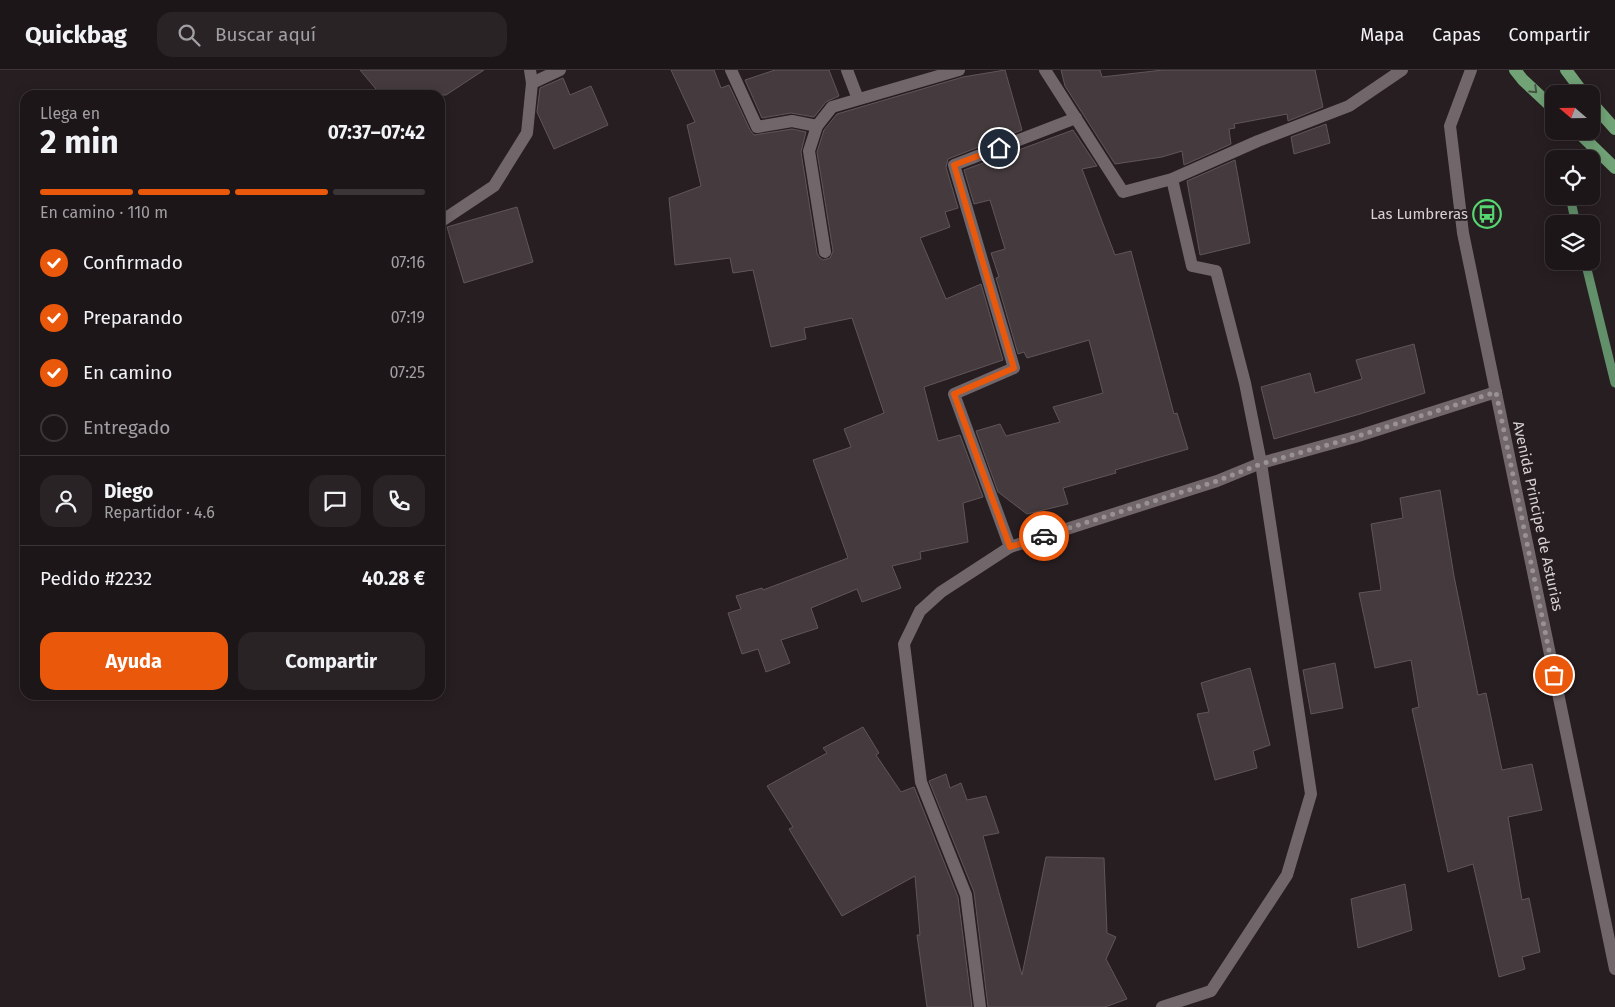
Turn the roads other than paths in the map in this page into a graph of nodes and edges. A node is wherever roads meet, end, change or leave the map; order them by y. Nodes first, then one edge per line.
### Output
1 (560, 70) edge
2 (731, 70) edge
3 (847, 70) edge
4 (960, 70) edge
5 (1045, 70) edge
6 (1402, 70) edge
7 (1471, 70) edge
8 (1515, 70) edge
9 (1566, 70) edge
10 (531, 76) edge
11 (1577, 85) edge
12 (858, 99) junction
13 (1545, 101) edge
14 (1600, 112) edge
15 (1076, 118) junction
16 (817, 126) junction
17 (1615, 129) edge
18 (1586, 140) edge
19 (1615, 168) edge
20 (1172, 178) junction
21 (445, 219) edge
22 (825, 252) dead end
23 (1496, 392) junction
24 (1261, 464) junction
25 (1010, 547) junction
26 (1615, 969) edge
27 (980, 1007) edge
28 (1162, 1007) edge

1 - 10 street
2 - 16 street
3 - 12 street
4 - 12 street
5 - 15 street
6 - 20 street
7 - 23 street, Avenida Principe de Asturias
8 -> 13 main road
9 - 11 main road
10 - 21 street
12 - 16 street
14 - 17 main road
15 - 20 street
15 - 25 street
16 - 22 street
18 - 19 main road
20 - 24 street
23 - 24 street
23 - 26 street, Avenida Principe de Asturias
24 - 25 street
24 - 28 street
25 - 27 street

